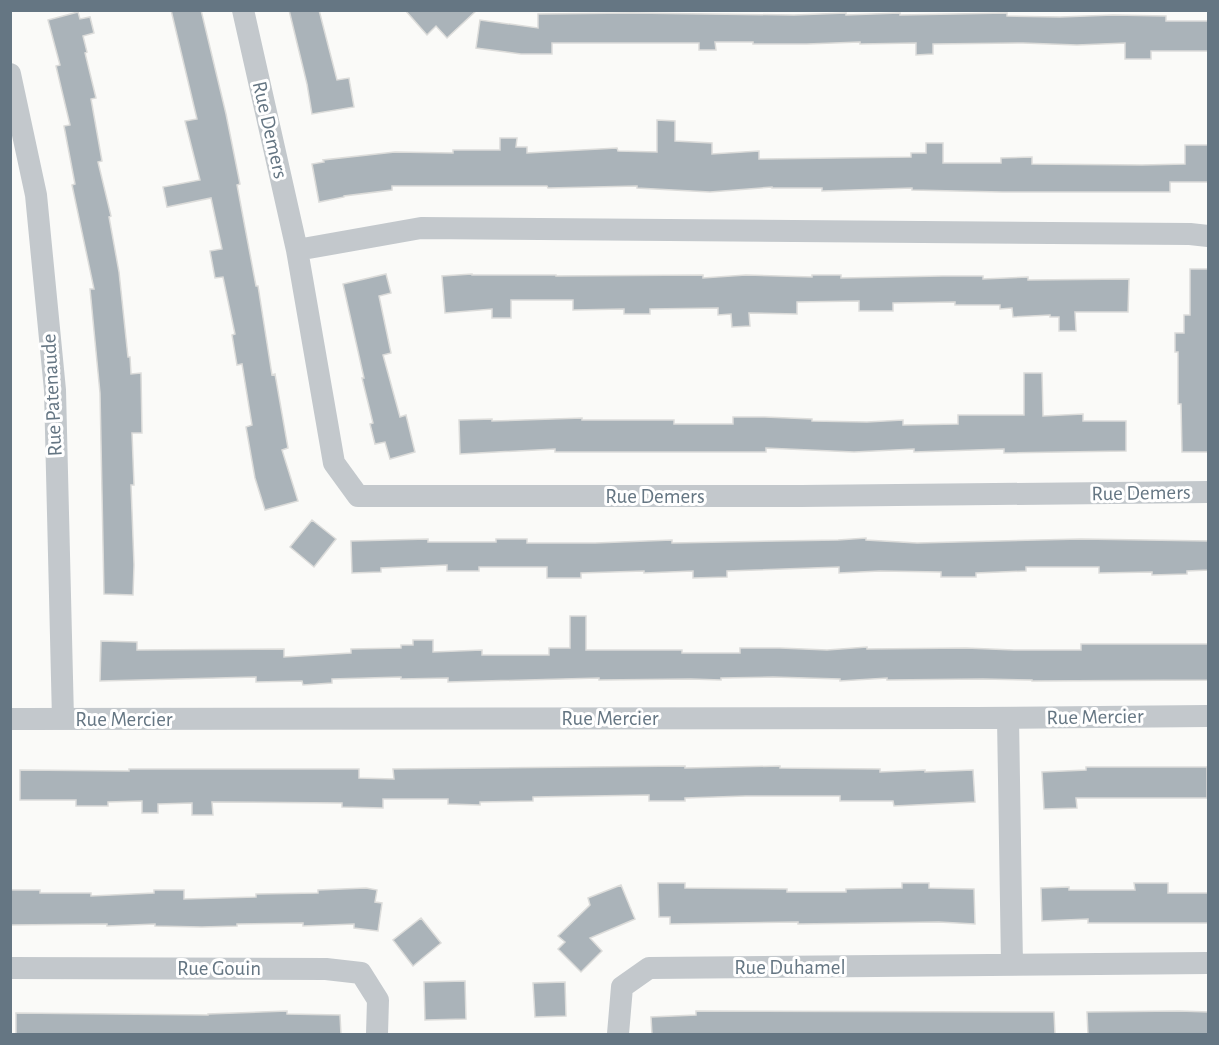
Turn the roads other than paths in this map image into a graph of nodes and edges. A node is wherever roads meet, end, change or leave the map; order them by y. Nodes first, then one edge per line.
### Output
1 (243, 10) edge
2 (10, 74) edge
3 (1209, 236) edge
4 (297, 250) junction
5 (1209, 492) edge
6 (1209, 716) edge
7 (1008, 718) junction
8 (10, 719) edge
9 (63, 719) junction
10 (1209, 963) edge
11 (1012, 965) junction
12 (10, 968) edge
13 (377, 1035) edge
14 (618, 1035) edge

1 - 4 street, Rue Demers
2 - 9 street, Rue Patenaude
3 - 4 street
4 - 5 street, Rue Demers
6 - 7 street, Rue Mercier
7 - 9 street, Rue Mercier
7 - 11 street
8 - 9 street, Rue Mercier
10 - 11 street, Rue Duhamel
11 - 14 street, Rue Duhamel
12 - 13 street, Rue Gouin

